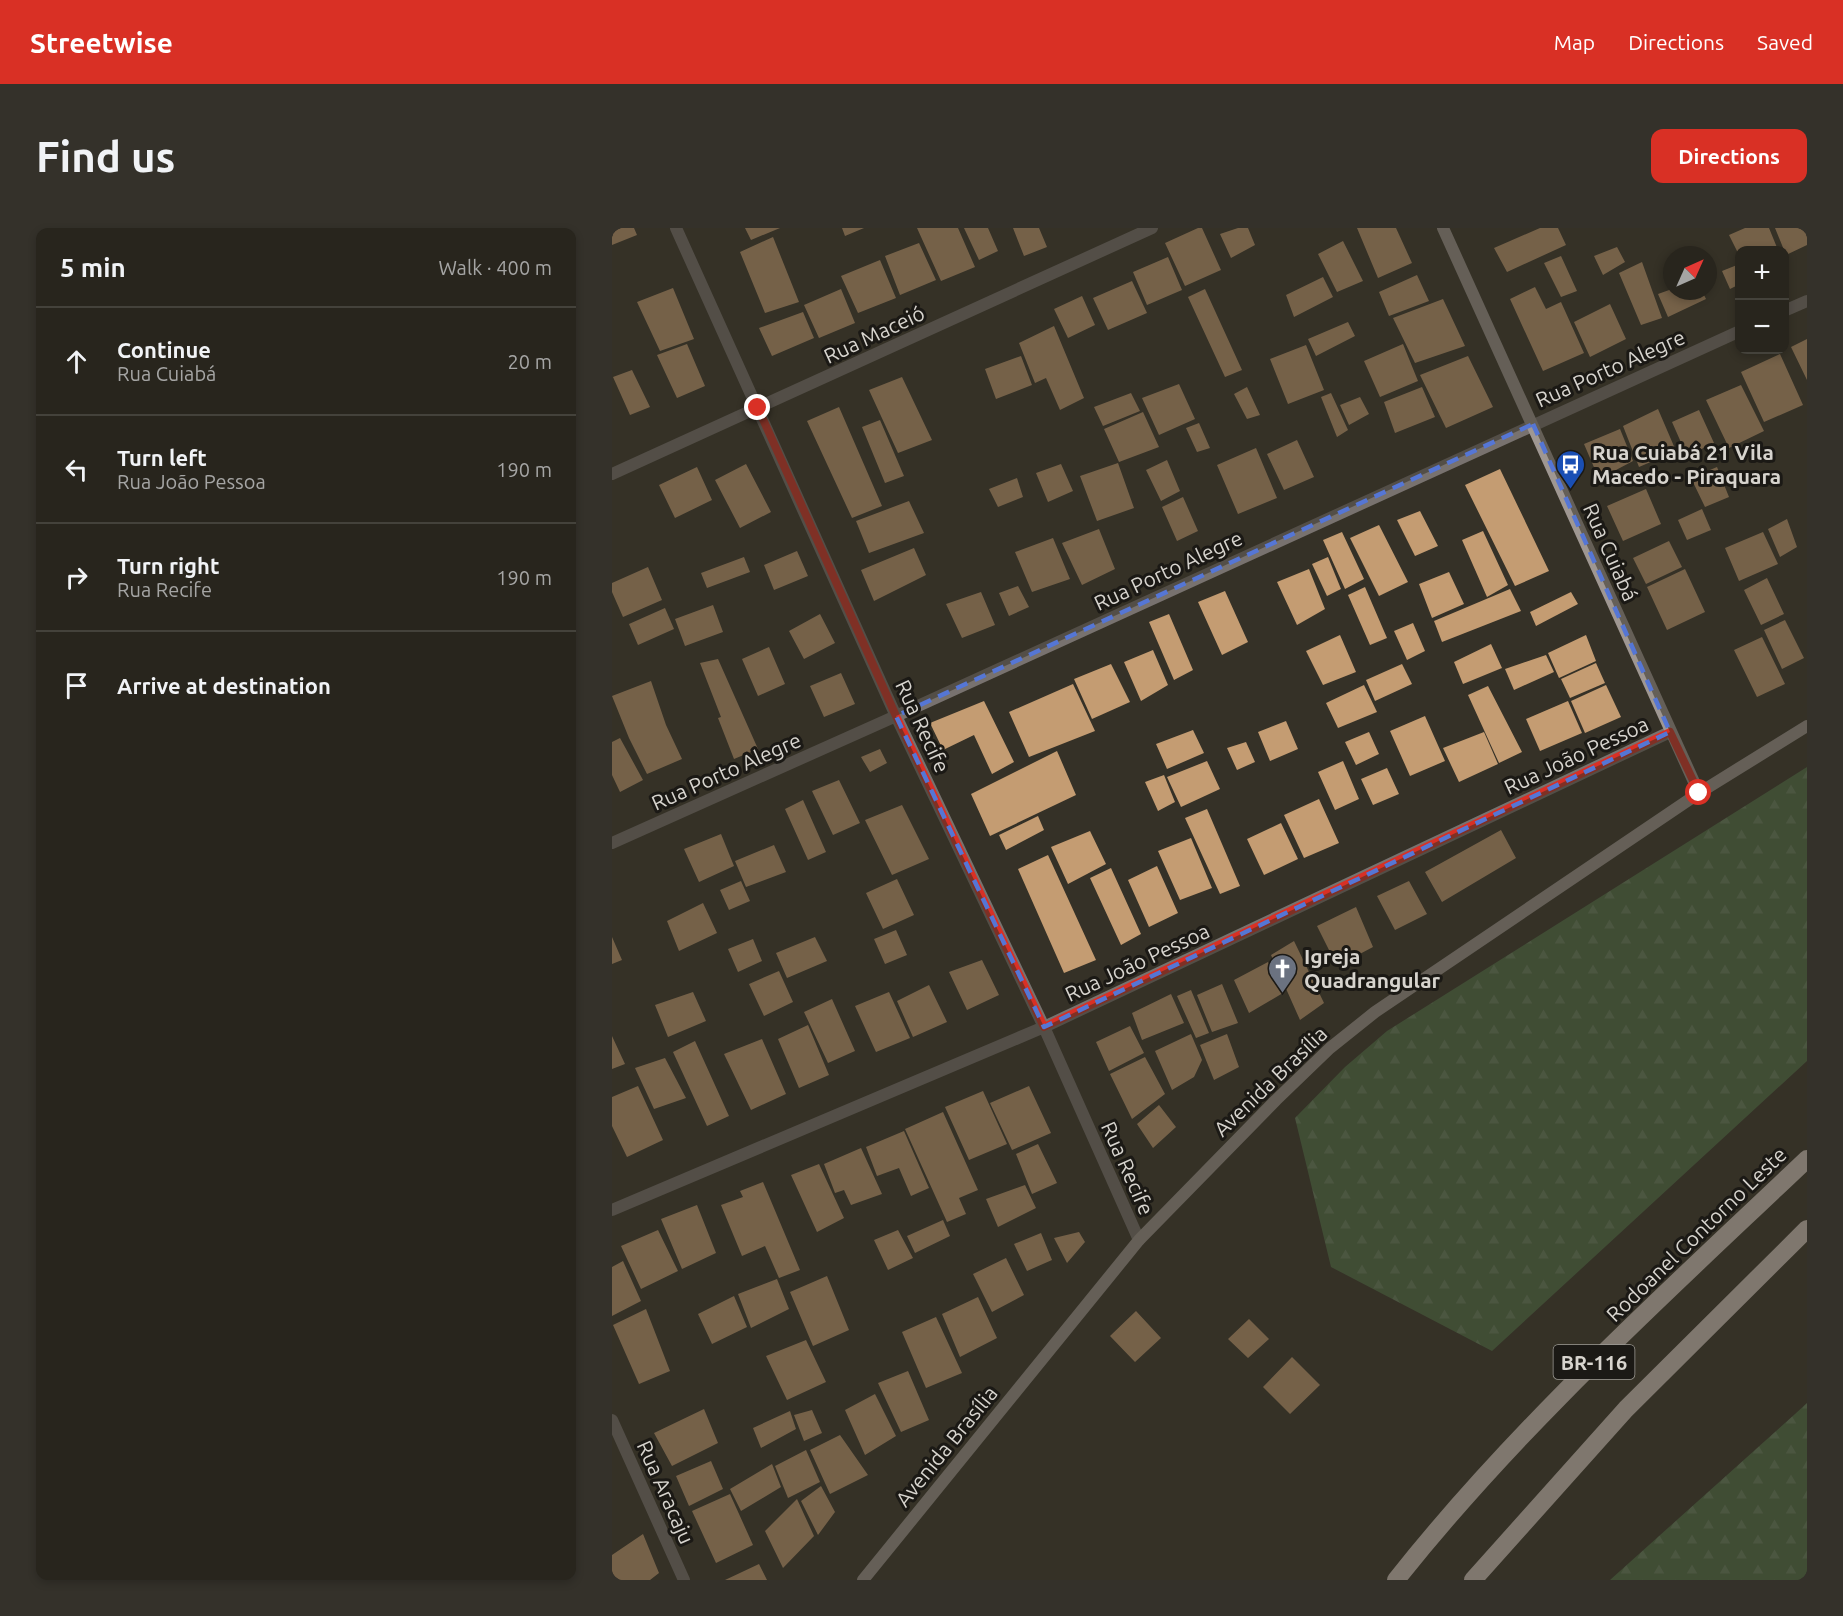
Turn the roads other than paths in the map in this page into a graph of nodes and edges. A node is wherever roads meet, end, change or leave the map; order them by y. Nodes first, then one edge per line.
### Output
1 (676, 228) edge
2 (1152, 228) edge
3 (1443, 228) edge
4 (1807, 301) edge
5 (1789, 309) edge
6 (1735, 333) edge
7 (758, 408) junction
8 (1533, 424) junction
9 (612, 474) edge
10 (896, 716) junction
11 (1807, 726) edge
12 (1670, 732) junction
13 (1699, 793) junction
14 (612, 843) edge
15 (1044, 1027) junction
16 (1807, 1159) edge
17 (612, 1210) edge
18 (1807, 1229) edge
19 (1138, 1240) junction
20 (612, 1420) edge
21 (684, 1580) edge
22 (863, 1580) edge
23 (1396, 1580) edge
24 (1473, 1580) edge

1 - 7 street, Rua Recife
2 - 7 street, Rua Maceió
3 - 8 street, Rua Cuiabá
4 - 5 street
6 - 8 street, Rua Porto Alegre
7 - 9 street, Rua Maceió
7 - 10 street, Rua Recife
8 - 10 street, Rua Porto Alegre
8 - 12 street, Rua Cuiabá
10 - 14 street, Rua Porto Alegre
10 - 15 street, Rua Recife
11 - 13 street, Avenida Brasília
12 - 13 street, Rua Cuiabá
12 - 15 street, Rua João Pessoa
13 - 19 street, Avenida Brasília
15 - 17 street, Rua João Pessoa
15 - 19 street, Rua Recife
16 - 23 highway, Rodoanel Contorno Leste / BR-116
18 - 24 highway, BR-116
19 - 22 street, Avenida Brasília
20 - 21 street, Rua Aracaju

